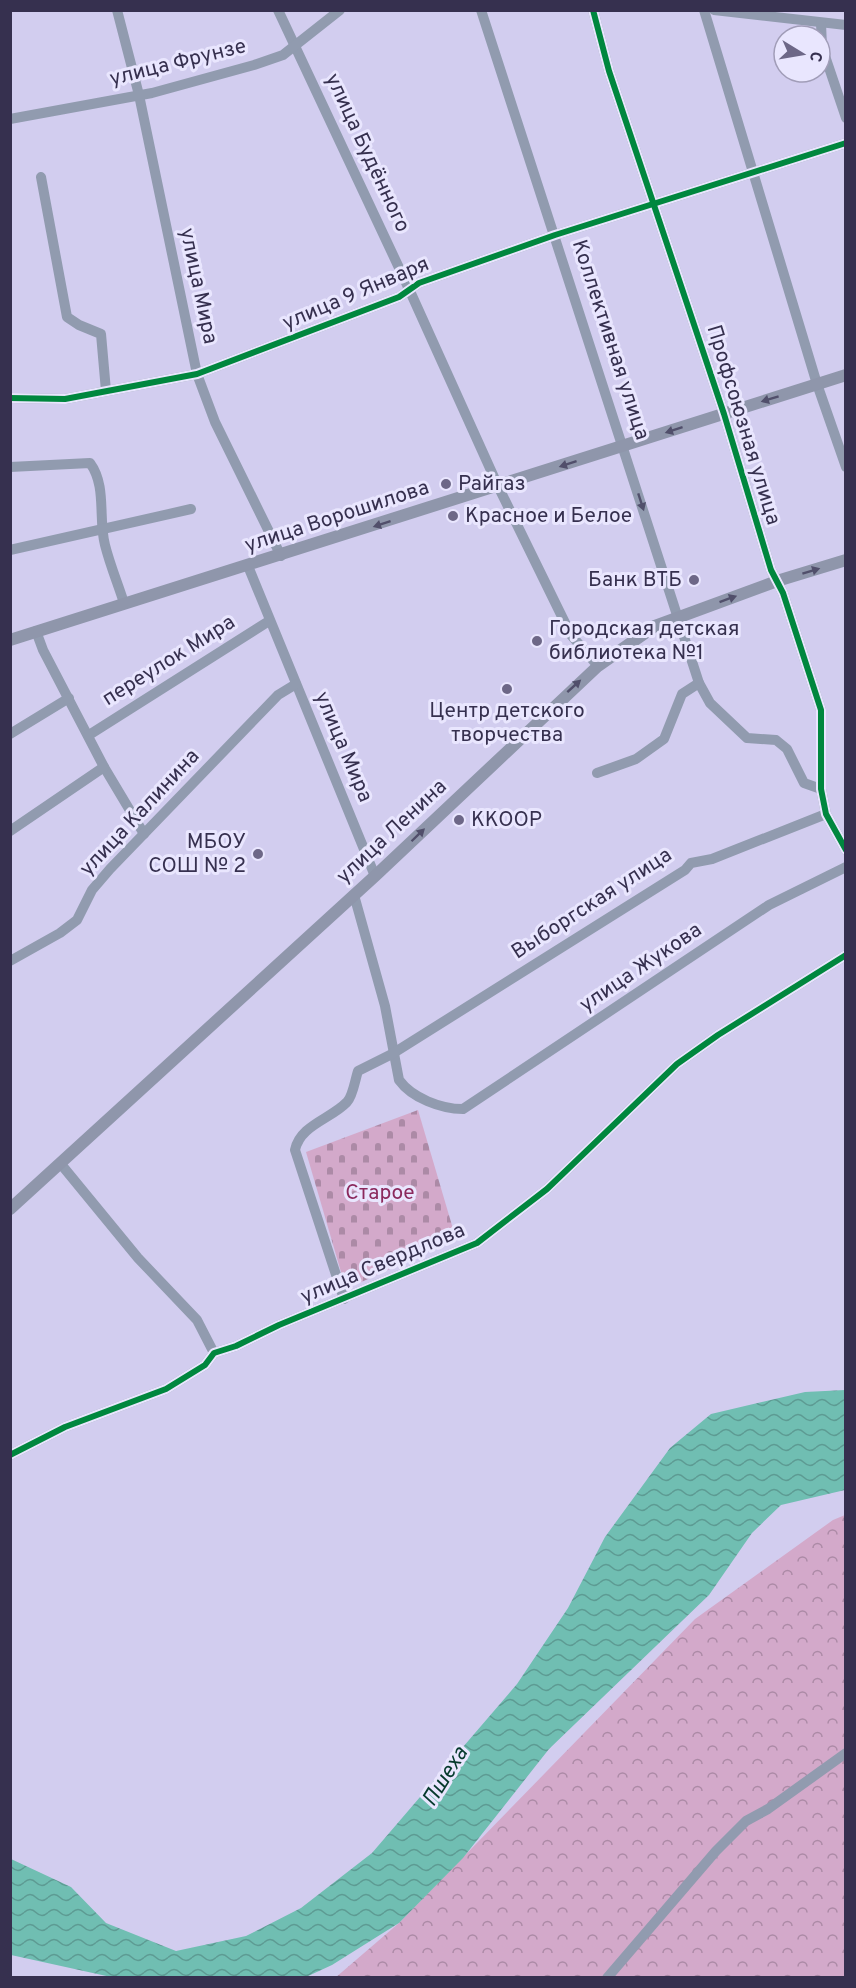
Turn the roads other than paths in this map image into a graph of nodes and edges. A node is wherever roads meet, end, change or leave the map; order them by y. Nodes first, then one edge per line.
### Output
1 (117, 10) edge
2 (278, 10) edge
3 (340, 10) edge
4 (481, 10) edge
5 (593, 10) edge
6 (704, 10) edge
7 (714, 10) edge
8 (799, 15) edge
9 (821, 22) junction
10 (846, 25) edge
11 (294, 44) junction
12 (139, 95) junction
13 (846, 118) edge
14 (10, 119) edge
15 (846, 143) edge
16 (754, 171) junction
17 (41, 177) dead end
18 (655, 201) junction
19 (555, 235) junction
20 (409, 289) junction
21 (197, 374) junction
22 (846, 375) edge
23 (817, 384) junction
24 (106, 391) junction
25 (10, 398) edge
26 (724, 414) junction
27 (624, 446) junction
28 (10, 467) edge
29 (846, 467) edge
30 (498, 486) junction
31 (191, 509) dead end
32 (102, 529) junction
33 (10, 550) edge
34 (281, 556) junction
35 (846, 560) edge
36 (248, 566) junction
37 (777, 581) junction
38 (124, 603) junction
39 (678, 616) junction
40 (269, 621) junction
41 (36, 631) junction
42 (10, 640) edge
43 (597, 666) junction
44 (699, 683) junction
45 (296, 684) junction
46 (69, 698) junction
47 (10, 734) edge
48 (88, 735) junction
49 (104, 767) junction
50 (597, 773) dead end
51 (821, 789) junction
52 (826, 814) junction
53 (10, 831) edge
54 (144, 834) junction
55 (846, 850) edge
56 (846, 867) edge
57 (375, 876) junction
58 (354, 895) junction
59 (846, 955) edge
60 (10, 961) edge
61 (392, 1054) junction
62 (60, 1163) junction
63 (10, 1209) edge
64 (344, 1299) junction
65 (214, 1353) junction
66 (10, 1455) edge
67 (846, 1753) edge
68 (607, 1977) edge

1 - 12 street, улица Мира
2 - 11 street, улица Будённого
3 - 11 street, улица Фрунзе
4 - 19 street, Коллективная улица
5 - 18 street, Профсоюзная улица
6 - 16 street
7 - 8 street
8 - 9 street
9 - 10 street
9 - 13 street
11 - 12 street, улица Фрунзе
11 - 20 street, улица Будённого
12 - 14 street, улица Фрунзе
12 - 21 street, улица Мира
15 - 16 street, улица 9 Января
16 - 18 street, улица 9 Января
16 - 23 street
17 - 24 street
18 - 19 street, улица 9 Января
18 - 26 street, Профсоюзная улица
19 - 20 street, улица 9 Января
19 - 27 street, Коллективная улица
20 - 21 street, улица 9 Января
20 - 30 street, улица Будённого
21 - 24 street, улица 9 Января
21 - 34 street, улица Мира
22 - 23 main road, улица Ворошилова
23 -> 26 main road, улица Ворошилова
23 - 29 street
24 - 25 street, улица 9 Января
26 -> 27 main road, улица Ворошилова
26 - 37 street, Профсоюзная улица
27 -> 30 main road, улица Ворошилова
27 -> 39 street, Коллективная улица
28 - 32 street
30 -> 34 main road, улица Ворошилова
30 - 43 street, улица Будённого
31 - 32 street
32 - 33 street
32 - 38 street
34 - 36 main road, улица Ворошилова
37 -> 35 main road, улица Ленина
36 - 38 main road, улица Ворошилова
36 - 40 street, улица Мира
39 -> 37 main road, улица Ленина
37 - 51 street, Профсоюзная улица
38 - 41 main road, улица Ворошилова
39 - 43 main road, улица Ленина
39 - 44 street, Коллективная улица
40 - 45 street, улица Мира
40 - 48 street, переулок Мира
41 - 42 main road, улица Ворошилова
41 - 46 street
57 -> 43 main road, улица Ленина
44 - 50 street
44 - 51 street, Коллективная улица
45 - 54 street, улица Калинина
45 - 57 street, улица Мира
46 - 47 street
46 - 48 street
48 - 49 street
49 - 53 street
49 - 54 street
51 - 52 street, Профсоюзная улица
52 - 55 street, Профсоюзная улица
52 - 61 street, Выборгская улица
54 - 60 street, улица Калинина
56 - 61 street, улица Жукова
57 - 58 main road, улица Ленина
58 - 61 street
58 - 62 main road, улица Ленина
59 - 64 street, улица Свердлова
61 - 64 street
62 - 63 main road, улица Ленина
62 - 65 street
64 - 65 street, улица Свердлова
65 - 66 street, улица Свердлова
67 - 68 street

